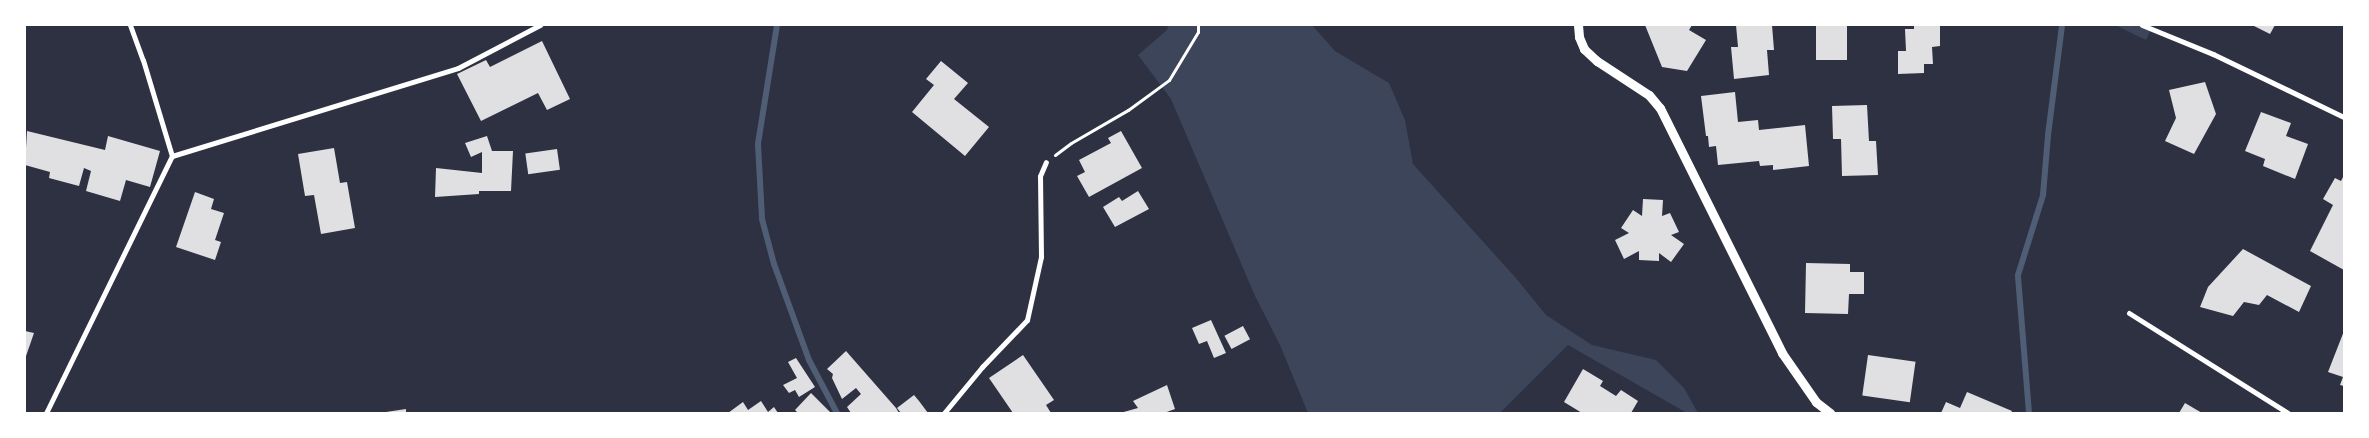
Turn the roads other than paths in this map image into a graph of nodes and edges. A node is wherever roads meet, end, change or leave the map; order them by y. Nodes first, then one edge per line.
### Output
1 (130, 25) edge
2 (540, 25) edge
3 (1578, 25) edge
4 (2142, 25) edge
5 (2344, 117) edge
6 (172, 156) junction
7 (1046, 162) road end
8 (2129, 313) dead end
9 (46, 413) edge
10 (944, 413) edge
11 (1830, 413) edge
12 (2288, 413) edge

1 - 6 street
2 - 6 street
3 - 11 street
4 - 5 street
6 - 9 street
7 - 10 street
8 - 12 street

